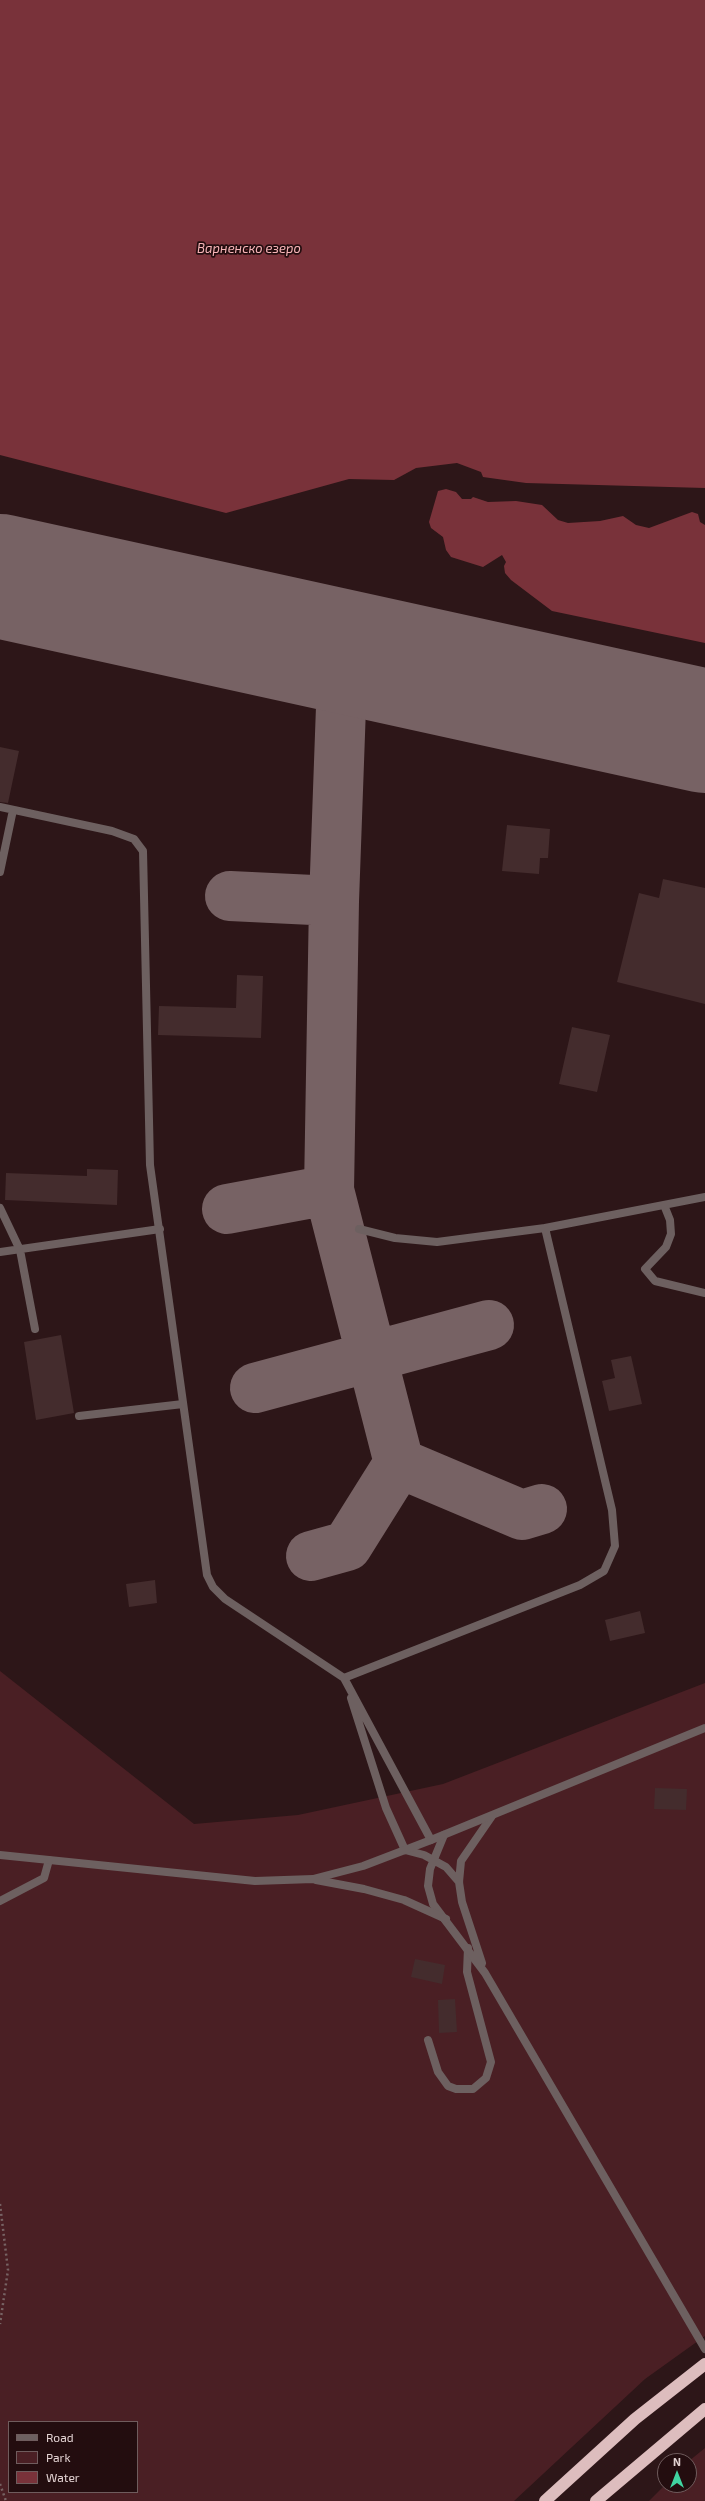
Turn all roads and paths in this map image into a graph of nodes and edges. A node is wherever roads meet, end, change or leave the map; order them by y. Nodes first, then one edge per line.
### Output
1 (0, 807) edge
2 (12, 810) junction
3 (0, 872) edge
4 (705, 1197) edge
5 (664, 1205) junction
6 (0, 1208) edge
7 (545, 1228) junction
8 (160, 1229) junction
9 (359, 1229) dead end
10 (20, 1250) junction
11 (0, 1252) edge
12 (705, 1292) edge
13 (35, 1329) dead end
14 (184, 1404) junction
15 (79, 1416) dead end
16 (344, 1678) junction
17 (705, 1728) edge
18 (492, 1816) junction
19 (444, 1835) junction
20 (432, 1840) junction
21 (406, 1850) junction
22 (0, 1855) edge
23 (432, 1859) junction
24 (49, 1860) junction
25 (313, 1880) junction
26 (459, 1882) junction
27 (0, 1901) edge
28 (446, 1919) junction
29 (468, 1948) junction
30 (485, 1973) junction
31 (428, 2040) dead end
32 (0, 2204) edge
33 (0, 2324) edge
34 (705, 2349) edge
35 (705, 2364) edge
36 (705, 2408) edge
37 (0, 2484) edge
38 (6, 2501) edge
39 (545, 2501) edge
40 (596, 2501) edge

1 - 2 street
2 - 3 street
2 - 8 street
4 - 5 street
5 - 7 street
5 - 12 street
6 - 10 street
7 - 9 street
7 - 16 street
8 - 10 street
8 - 14 street
10 - 11 street
10 - 13 street
14 - 15 street
14 - 16 street
16 - 20 street
16 - 21 street
17 - 18 street
18 - 19 street
18 - 26 street
19 - 20 street
19 - 23 street
20 - 21 street
21 - 23 street
21 - 25 street
22 - 24 street
23 - 26 street
23 - 28 street
24 - 25 street
24 - 27 street
25 - 28 street
26 - 30 street
28 - 29 street
29 - 30 street
29 - 31 street
30 - 34 street
32 - 33 path
35 - 39 highway
36 - 40 highway
37 - 38 path

